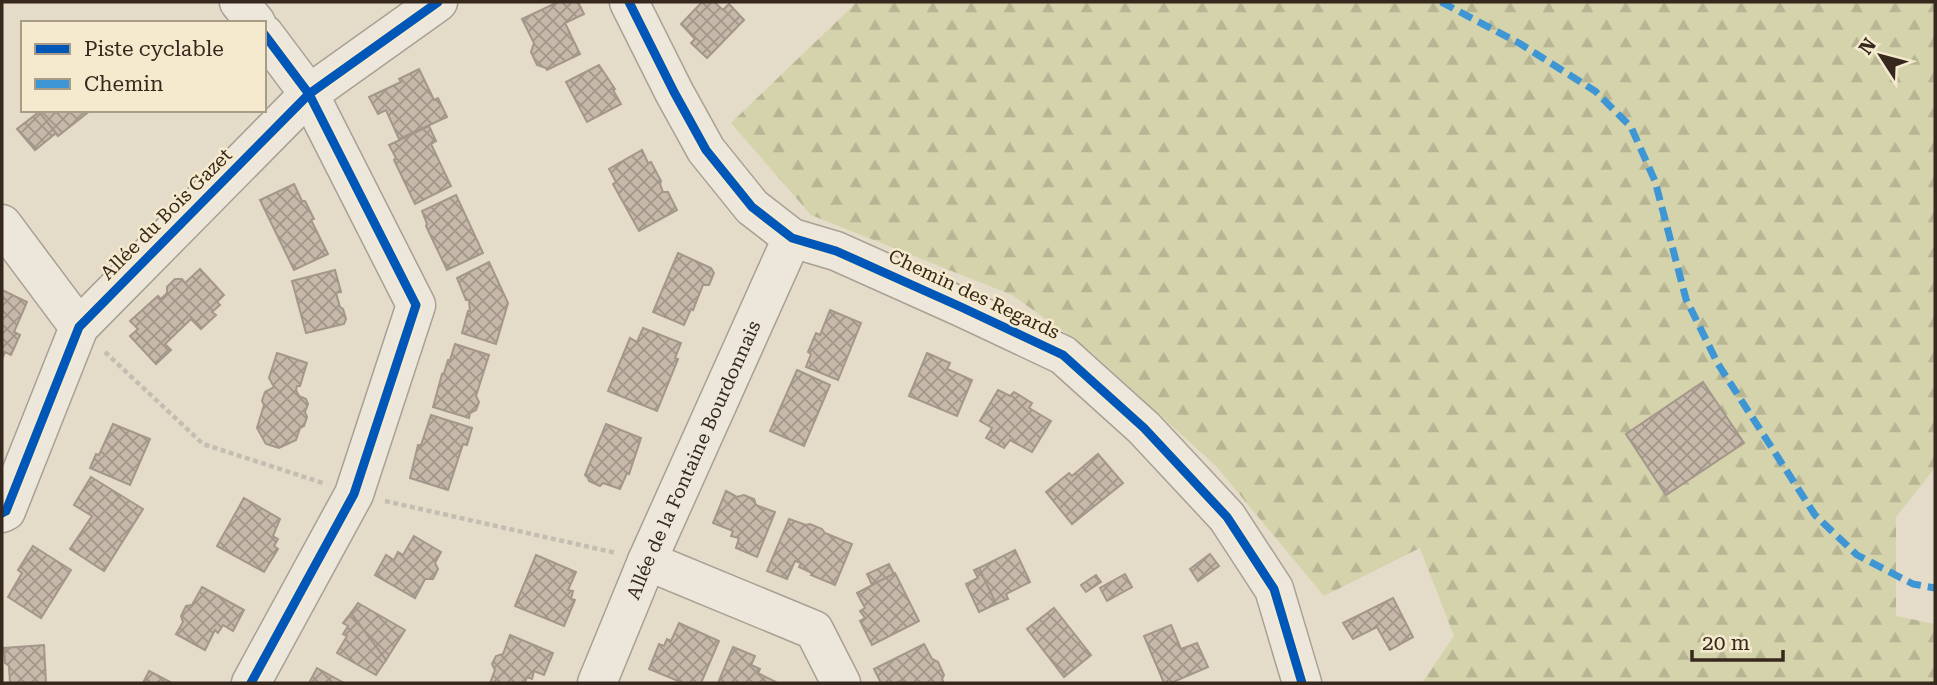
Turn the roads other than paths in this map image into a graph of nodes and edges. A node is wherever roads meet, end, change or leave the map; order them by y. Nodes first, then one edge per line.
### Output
1 (240, 2) edge
2 (438, 2) edge
3 (629, 2) edge
4 (254, 21) edge
5 (266, 37) edge
6 (309, 94) junction
7 (2, 225) edge
8 (792, 238) junction
9 (79, 327) junction
10 (2, 513) edge
11 (648, 561) junction
12 (251, 683) edge
13 (597, 683) edge
14 (841, 683) edge
15 (1302, 683) edge

1 - 4 street
2 - 6 street, Allée du Bois Gazet
3 - 8 street, Chemin des Regards
5 - 6 street
6 - 9 street, Allée du Bois Gazet
6 - 12 street
7 - 9 street
8 - 11 street, Allée de la Fontaine Bourdonnais
8 - 15 street, Chemin des Regards
9 - 10 street, Allée du Bois Gazet
11 - 13 street, Allée de la Fontaine Bourdonnais
11 - 14 street

